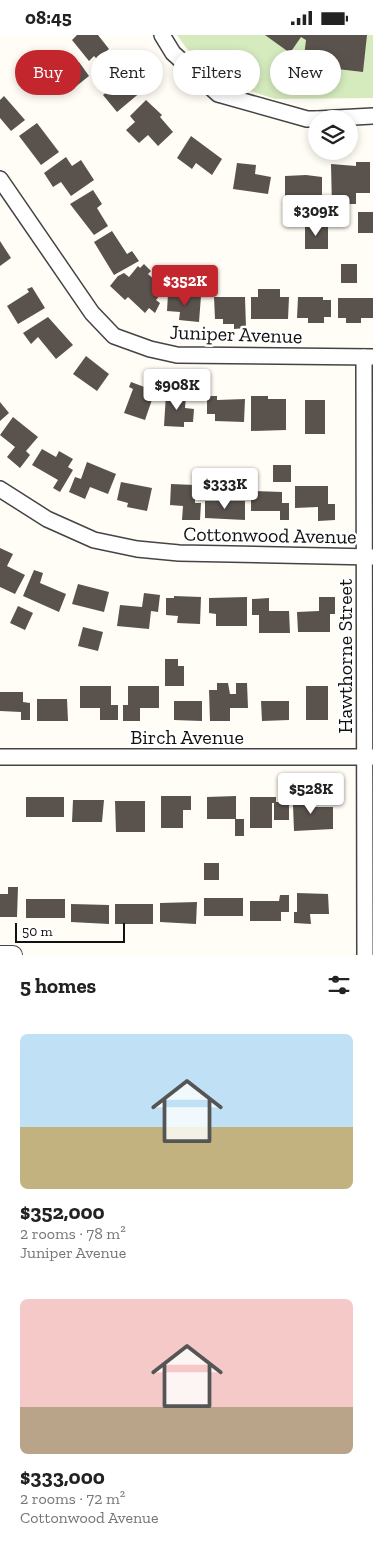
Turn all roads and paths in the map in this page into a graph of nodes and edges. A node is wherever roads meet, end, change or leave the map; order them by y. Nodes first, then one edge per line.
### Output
1 (162, 35) edge
2 (373, 115) edge
3 (358, 116) edge
4 (308, 119) edge
5 (0, 179) edge
6 (368, 357) edge
7 (0, 489) edge
8 (369, 557) edge
9 (0, 757) edge
10 (369, 757) edge
11 (0, 955) edge
12 (13, 955) edge
13 (365, 955) edge

1 - 4 street
2 - 3 street
5 - 6 street, Juniper Avenue
6 - 8 street, Hawthorne Street
7 - 8 street, Cottonwood Avenue
8 - 10 street, Hawthorne Street
9 - 10 street, Birch Avenue
10 - 13 street, Hawthorne Street
11 - 12 street

